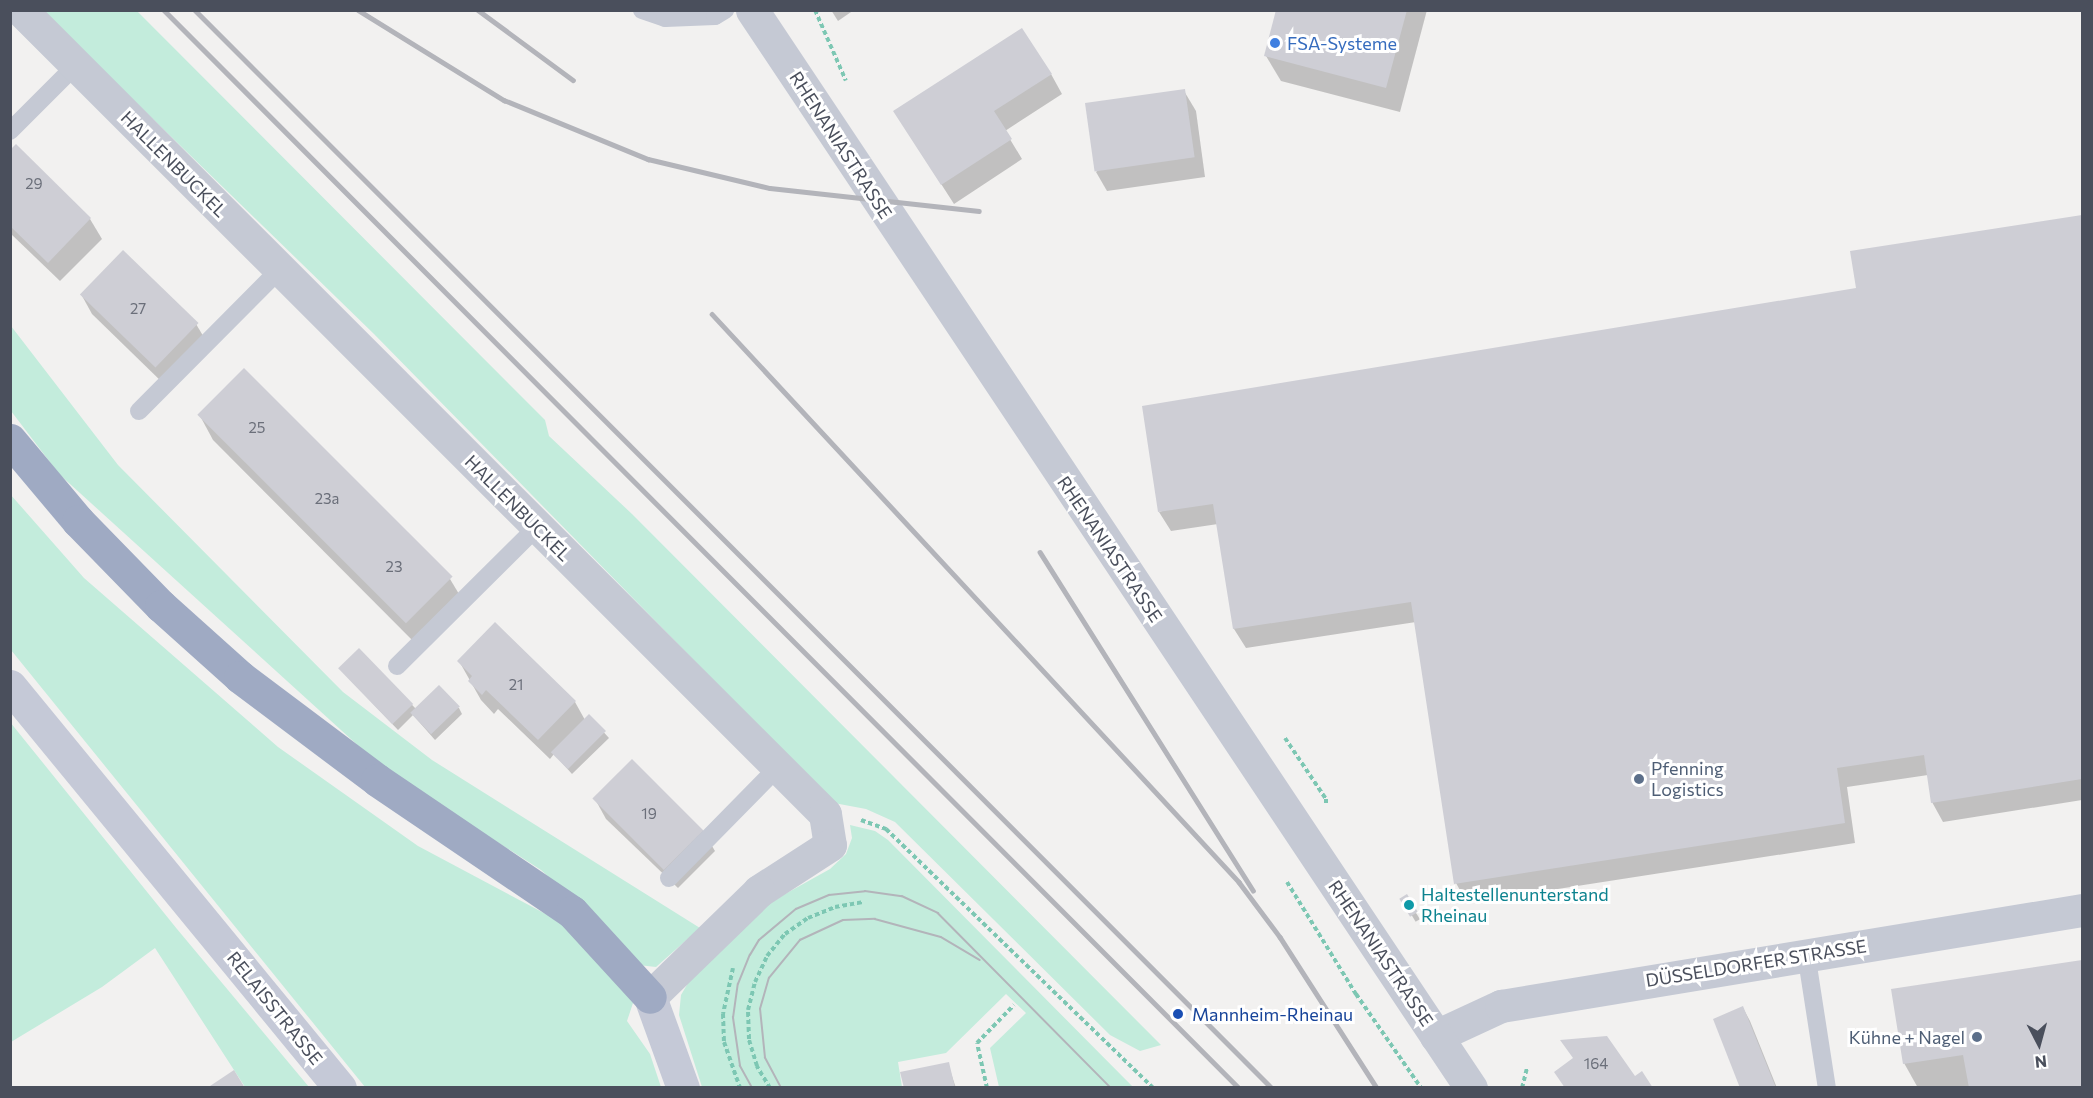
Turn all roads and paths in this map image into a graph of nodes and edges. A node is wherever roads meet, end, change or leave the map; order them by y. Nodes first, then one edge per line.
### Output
1 (21, 10) edge
2 (642, 10) edge
3 (725, 10) edge
4 (752, 10) edge
5 (76, 65) junction
6 (10, 131) edge
7 (279, 270) junction
8 (139, 411) dead end
9 (10, 440) edge
10 (537, 527) junction
11 (397, 666) dead end
12 (10, 686) edge
13 (779, 766) junction
14 (825, 813) junction
15 (1282, 875) dead end
16 (669, 878) dead end
17 (863, 902) dead end
18 (2082, 910) edge
19 (1806, 953) junction
20 (736, 959) dead end
21 (650, 997) junction
22 (1014, 1005) dead end
23 (1436, 1036) junction
24 (1527, 1068) dead end
25 (340, 1088) edge
26 (683, 1088) edge
27 (740, 1088) edge
28 (770, 1088) edge
29 (987, 1088) edge
30 (1153, 1088) edge
31 (1421, 1088) edge
32 (1471, 1088) edge
33 (1522, 1088) edge
34 (1827, 1088) edge

1 - 5 street, HALLENBUCKEL
2 - 3 lane
4 - 23 street, RHENANIASTRASSE
5 - 6 lane
5 - 7 street, HALLENBUCKEL
7 - 8 lane
7 - 10 street, HALLENBUCKEL
9 - 21 highway
10 - 11 lane
10 - 13 street, HALLENBUCKEL
12 - 25 main road, RELAISSTRASSE
13 - 14 street, HALLENBUCKEL
13 - 16 lane
14 - 21 street
14 - 30 path
15 - 31 path
17 - 28 path
18 - 19 street, DÜSSELDORFER STRASSE
19 - 23 street, DÜSSELDORFER STRASSE
19 - 34 lane
20 - 27 path
21 - 26 main road
22 - 29 path
23 - 32 street, RHENANIASTRASSE
24 - 33 path

